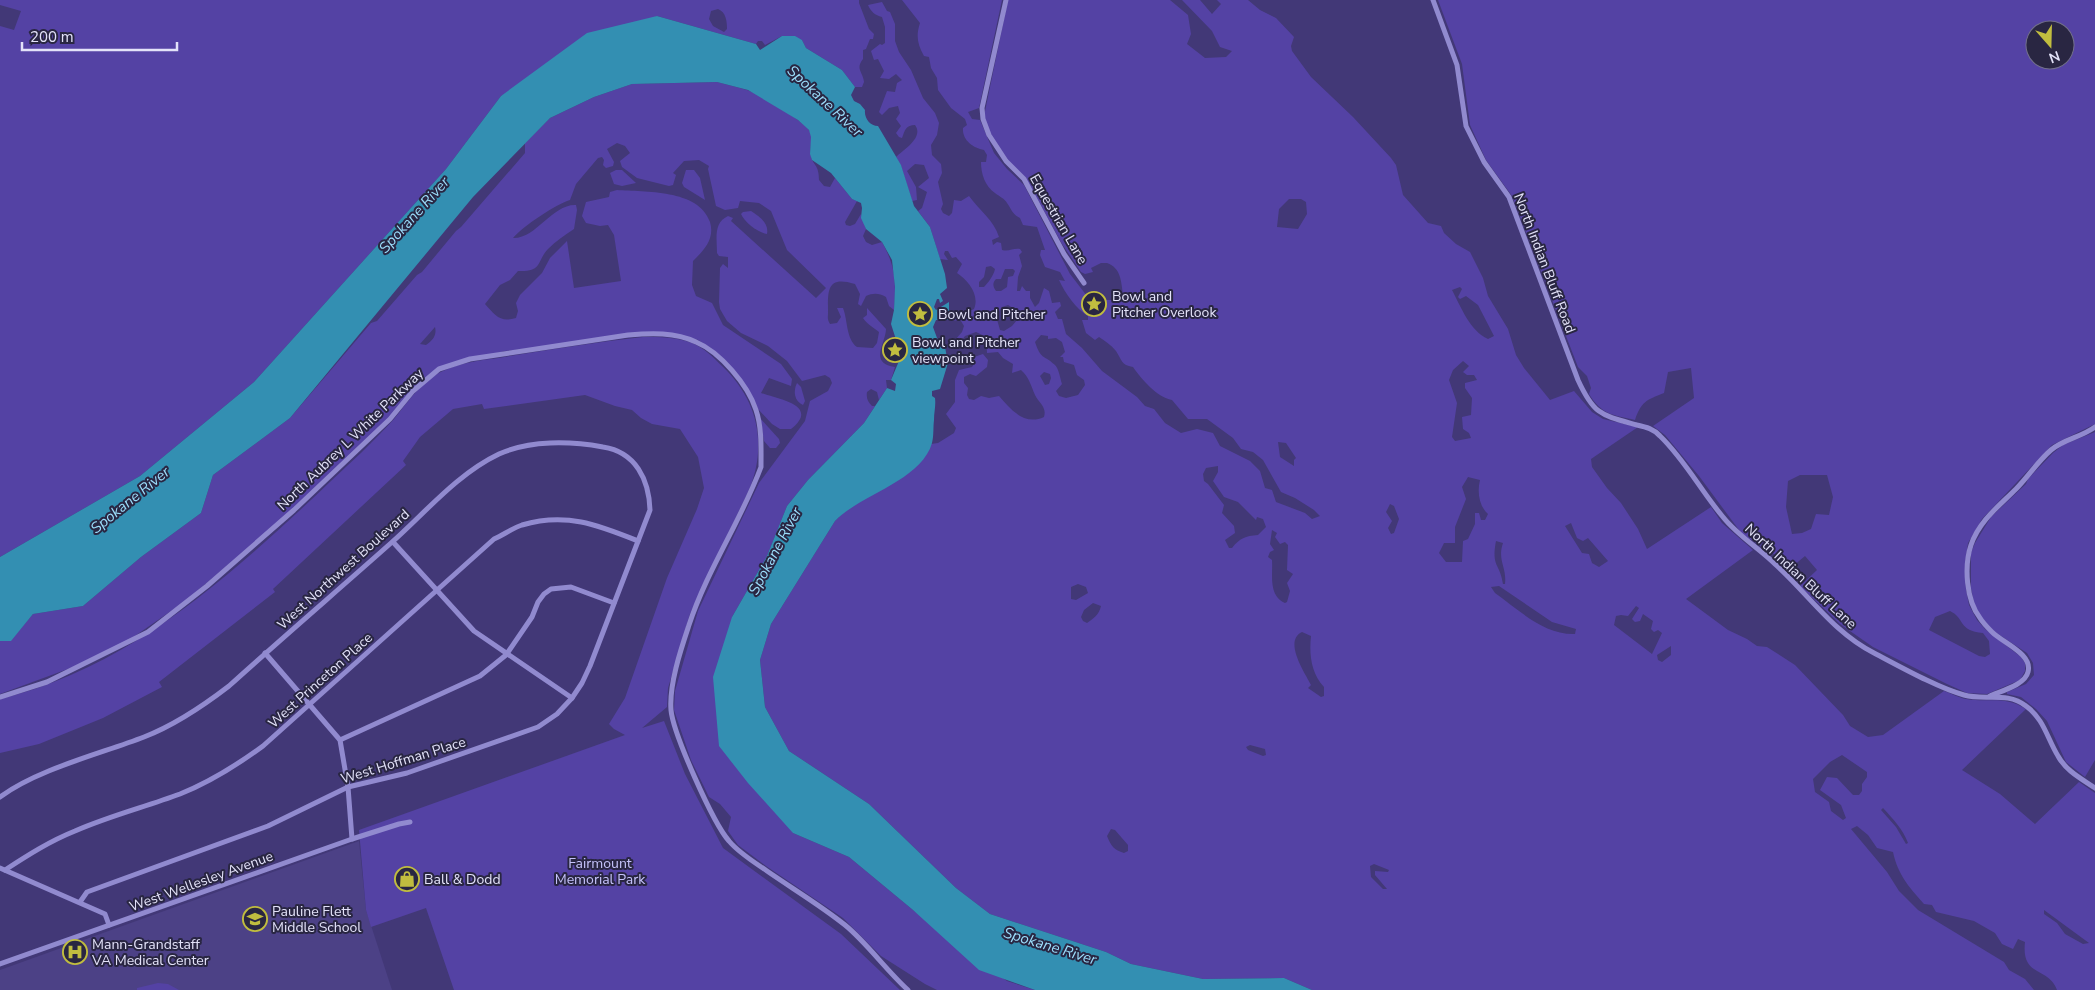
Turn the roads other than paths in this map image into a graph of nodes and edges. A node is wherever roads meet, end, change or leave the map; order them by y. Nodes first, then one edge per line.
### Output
1 (1006, 0) edge
2 (1433, 0) edge
3 (1084, 283) dead end
4 (1585, 395) joint
5 (2095, 427) edge
6 (638, 541) junction
7 (392, 542) junction
8 (437, 591) junction
9 (614, 603) junction
10 (265, 653) junction
11 (506, 655) junction
12 (0, 697) edge
13 (1989, 697) junction
14 (572, 698) junction
15 (310, 704) junction
16 (340, 740) junction
17 (348, 787) junction
18 (2095, 788) edge
19 (0, 797) edge
20 (410, 822) dead end
21 (352, 839) junction
22 (2, 869) edge
23 (80, 902) junction
24 (109, 925) junction
25 (0, 964) edge
26 (908, 990) edge

1 - 3 street, Equestrian Lane
2 - 4 street, North Indian Bluff Road
4 - 13 street, North Indian Bluff Lane
5 - 13 street
6 - 7 street, West Northwest Boulevard
6 - 8 street, West Princeton Place
6 - 9 street, West Hoffman Place
7 - 8 street
7 - 10 street, West Northwest Boulevard
8 - 11 street
8 - 15 street, West Princeton Place
9 - 11 street
9 - 14 street, West Hoffman Place
10 - 15 street
10 - 19 street, West Northwest Boulevard
11 - 14 street
11 - 16 street
12 - 26 street, North Aubrey L White Parkway
13 - 18 street, North Indian Bluff Lane
14 - 17 street, West Hoffman Place
15 - 16 street
15 - 22 street, West Princeton Place
16 - 17 street
17 - 21 street
17 - 23 street, West Hoffman Place
20 - 21 street, West Wellesley Avenue
21 - 24 street, West Wellesley Avenue
22 - 23 street
23 - 24 street
24 - 25 street, West Wellesley Avenue

